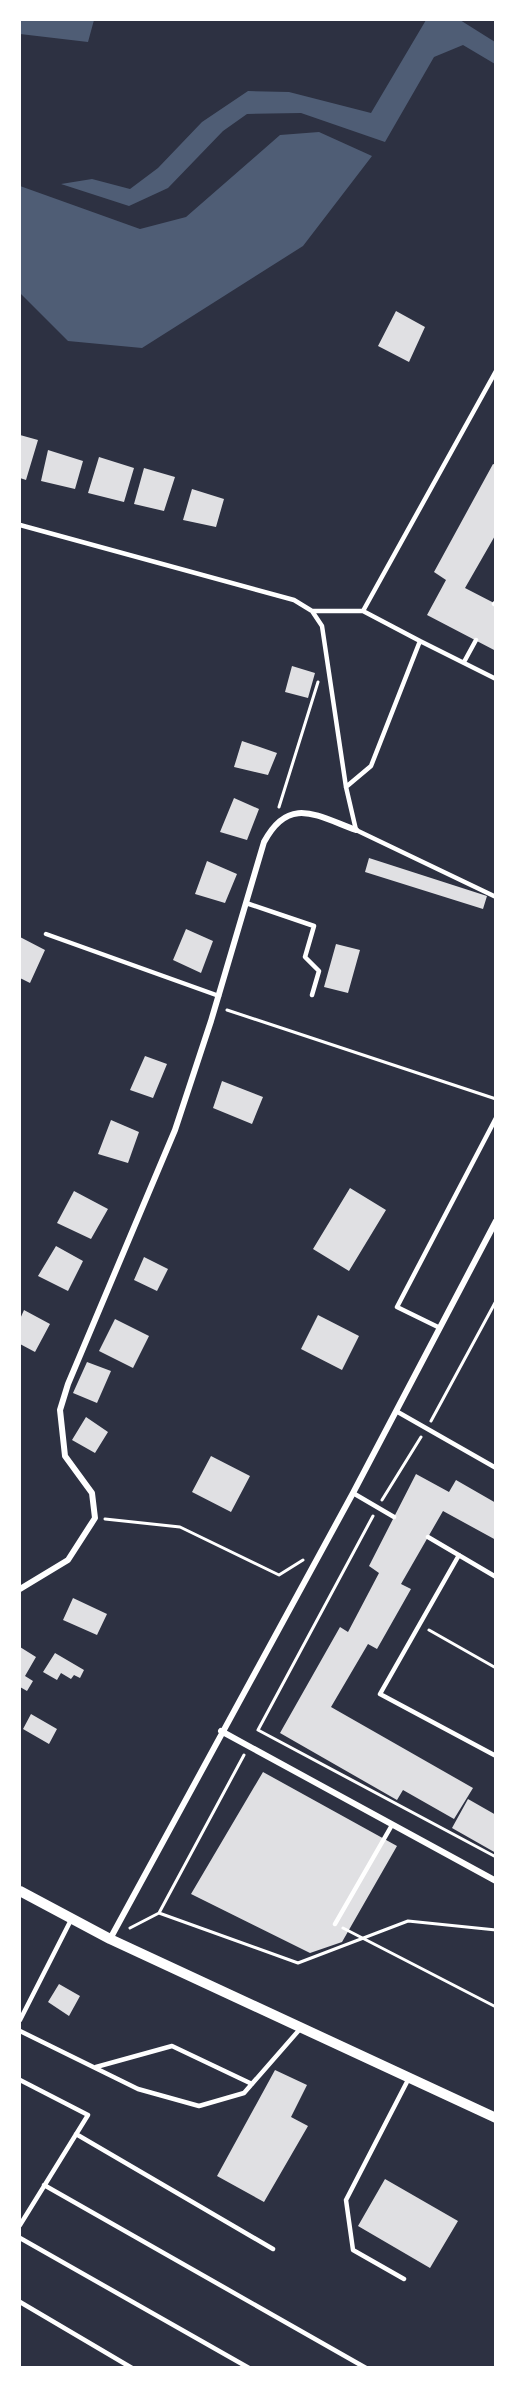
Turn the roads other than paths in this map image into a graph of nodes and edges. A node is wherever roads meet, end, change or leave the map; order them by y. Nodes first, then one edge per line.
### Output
1 (495, 371) edge
2 (493, 381) edge
3 (20, 525) edge
4 (312, 611) junction
5 (363, 611) junction
6 (476, 640) dead end
7 (420, 641) junction
8 (464, 662) junction
9 (495, 679) edge
10 (346, 787) junction
11 (357, 830) junction
12 (495, 897) edge
13 (246, 903) junction
14 (46, 934) dead end
15 (312, 995) dead end
16 (219, 996) junction
17 (495, 1118) edge
18 (495, 1221) edge
19 (440, 1328) junction
20 (396, 1411) junction
21 (495, 1468) edge
22 (353, 1493) junction
23 (394, 1517) dead end
24 (428, 1537) dead end
25 (459, 1555) junction
26 (495, 1577) edge
27 (20, 1589) edge
28 (220, 1731) junction
29 (495, 1756) edge
30 (392, 1825) junction
31 (495, 1881) edge
32 (20, 1891) edge
33 (72, 1918) junction
34 (335, 1924) road end
35 (110, 1939) junction
36 (20, 2020) edge
37 (302, 2026) junction
38 (20, 2031) edge
39 (96, 2067) junction
40 (410, 2078) junction
41 (20, 2080) edge
42 (252, 2084) junction
43 (495, 2118) edge
44 (76, 2134) junction
45 (44, 2185) junction
46 (20, 2225) edge
47 (20, 2238) edge
48 (273, 2249) dead end
49 (404, 2280) dead end
50 (20, 2302) edge
51 (132, 2367) edge
52 (249, 2367) edge
53 (366, 2367) edge

1 - 2 lane
2 - 5 lane
3 - 4 lane
4 - 5 lane
4 - 10 lane
5 - 7 lane
6 - 8 lane
7 - 8 lane
7 - 10 lane
8 - 9 lane
10 - 11 lane
11 - 12 lane
11 - 13 street
13 - 15 lane
13 - 16 street
14 - 16 lane
16 - 27 street
17 - 19 lane
18 - 19 street
19 - 20 street
20 - 21 lane
20 - 22 street
22 - 23 lane
22 - 28 street
24 - 25 lane
25 - 26 lane
25 - 29 lane
28 - 30 street
28 - 35 street
30 - 31 street
30 - 34 lane
32 - 33 street
33 - 35 street
33 - 36 lane
35 - 37 street
37 - 40 street
37 - 42 lane
38 - 39 lane
39 - 42 lane
39 - 42 lane
40 - 43 street
40 - 49 lane
41 - 44 lane
44 - 45 lane
44 - 48 lane
45 - 46 lane
45 - 53 lane
47 - 52 lane
50 - 51 lane

